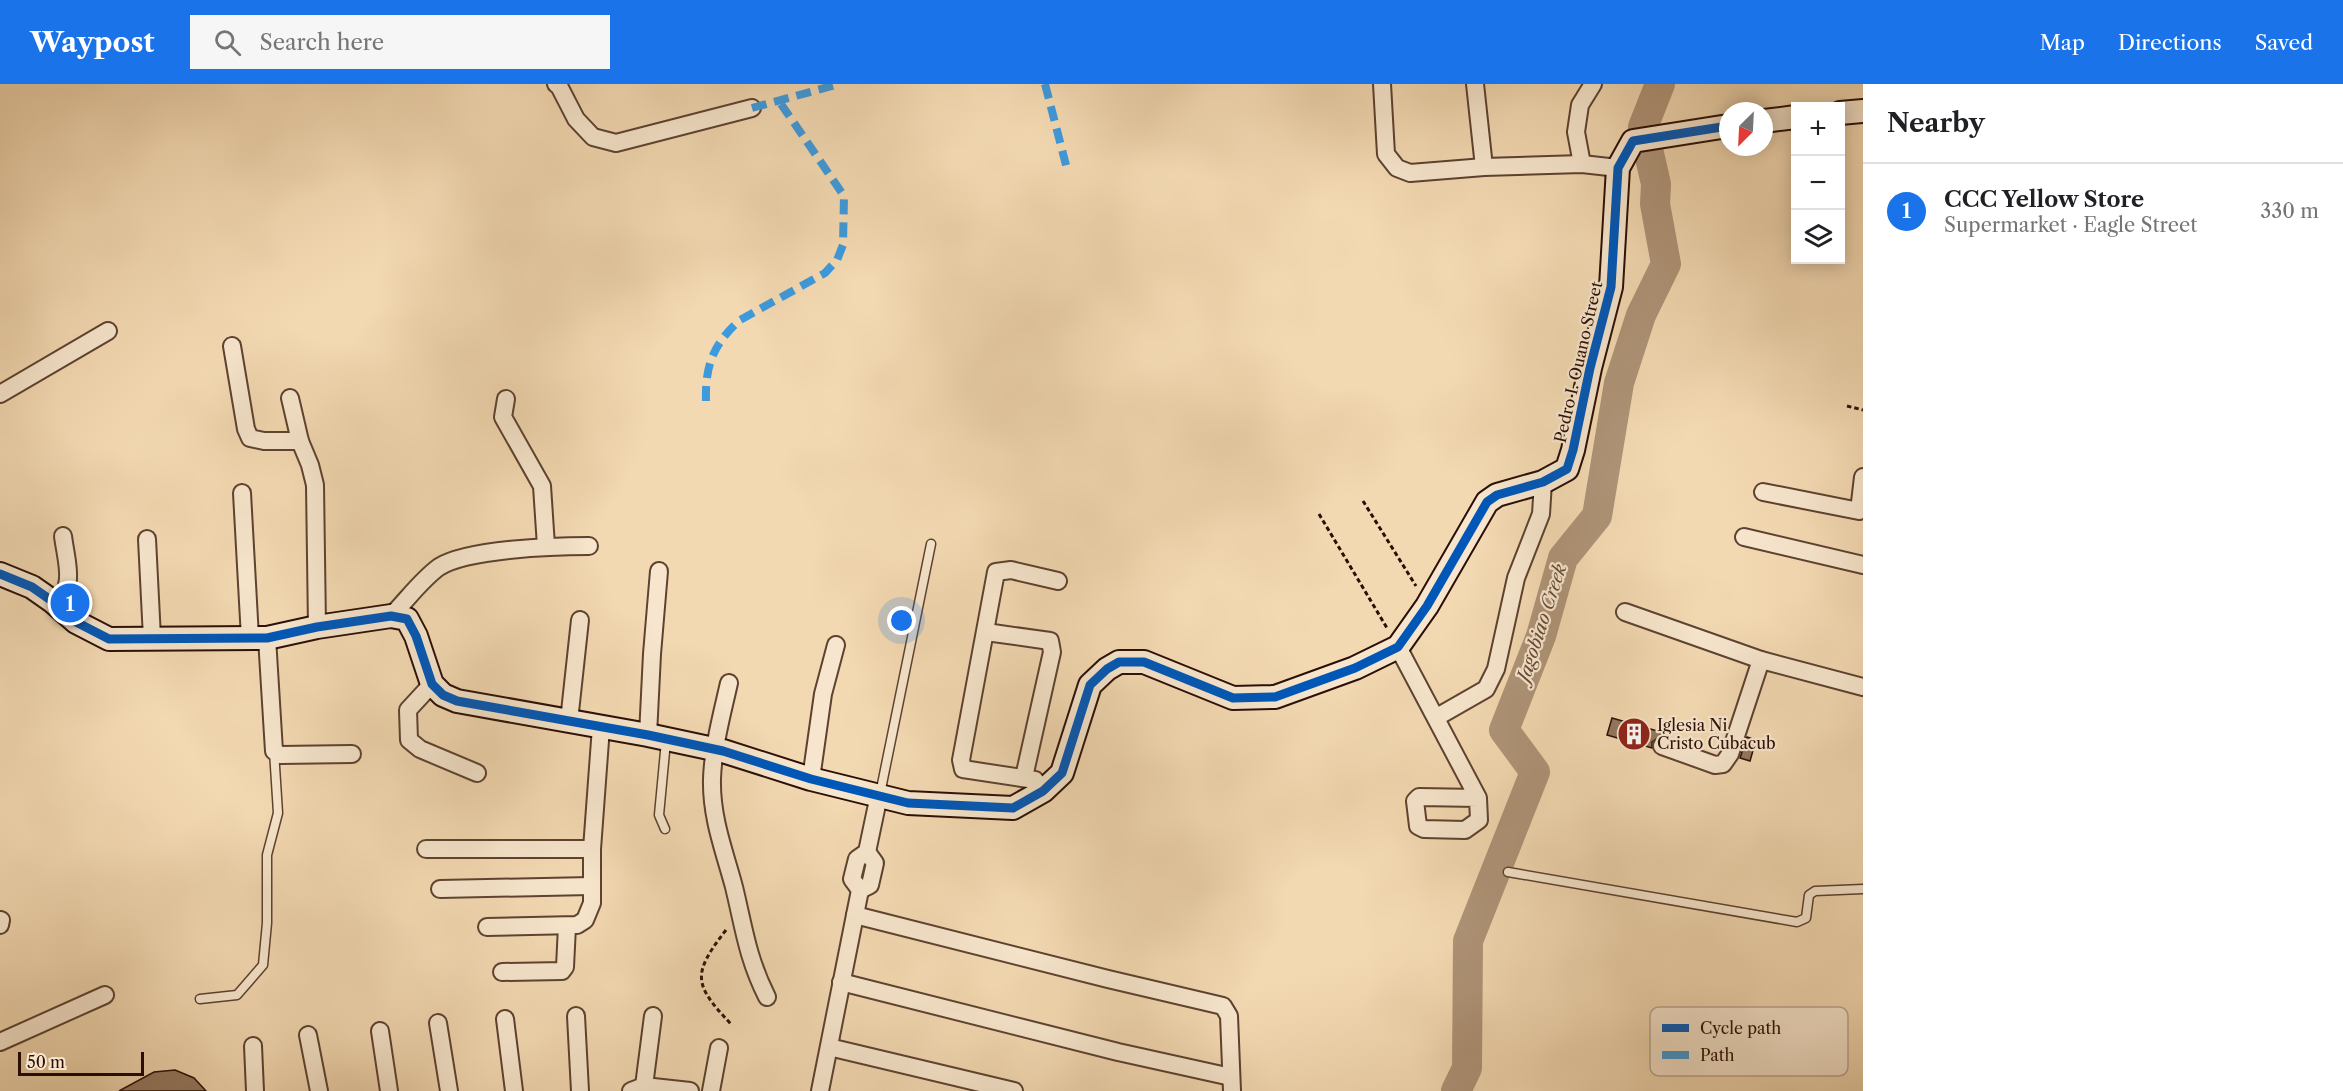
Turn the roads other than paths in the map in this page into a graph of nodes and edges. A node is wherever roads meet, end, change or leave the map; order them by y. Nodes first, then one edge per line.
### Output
1 (556, 84) edge
2 (1382, 84) edge
3 (1475, 84) edge
4 (1593, 84) edge
5 (752, 108) dead end
6 (1863, 111) edge
7 (1845, 113) edge
8 (1791, 118) edge
9 (1773, 120) edge
10 (1719, 127) edge
11 (1582, 164) junction
12 (1484, 167) junction
13 (1618, 168) junction
14 (108, 331) dead end
15 (232, 346) dead end
16 (0, 394) edge
17 (290, 398) dead end
18 (506, 399) dead end
19 (300, 441) junction
20 (1863, 477) edge
21 (1543, 482) junction
22 (1763, 492) dead end
23 (242, 493) dead end
24 (63, 536) dead end
25 (1744, 537) dead end
26 (147, 539) dead end
27 (931, 544) dead end
28 (546, 546) junction
29 (589, 546) dead end
30 (1863, 565) edge
31 (659, 571) dead end
32 (0, 574) edge
33 (1058, 581) dead end
34 (56, 604) junction
35 (1625, 612) dead end
36 (391, 616) junction
37 (580, 620) dead end
38 (316, 627) junction
39 (986, 632) junction
40 (152, 638) junction
41 (258, 638) junction
42 (836, 645) dead end
43 (1398, 647) junction
44 (1761, 660) junction
45 (729, 683) dead end
46 (432, 684) junction
47 (1863, 687) edge
48 (1437, 717) junction
49 (569, 721) junction
50 (601, 727) junction
51 (657, 737) junction
52 (1662, 746) dead end
53 (715, 749) junction
54 (274, 751) junction
55 (352, 754) dead end
56 (477, 773) dead end
57 (1024, 777) junction
58 (811, 779) junction
59 (1043, 791) junction
60 (879, 795) junction
61 (1478, 798) dead end
62 (665, 830) dead end
63 (426, 849) dead end
64 (592, 849) junction
65 (1508, 872) dead end
66 (591, 886) junction
67 (440, 889) dead end
68 (1863, 889) edge
69 (855, 915) junction
70 (567, 926) junction
71 (487, 927) dead end
72 (502, 972) dead end
73 (841, 982) junction
74 (105, 994) dead end
75 (766, 997) dead end
76 (200, 999) dead end
77 (576, 1016) dead end
78 (653, 1016) dead end
79 (505, 1019) dead end
80 (438, 1023) dead end
81 (380, 1030) dead end
82 (309, 1035) dead end
83 (0, 1042) edge
84 (253, 1046) dead end
85 (829, 1047) junction
86 (719, 1048) dead end
87 (1232, 1084) edge
88 (638, 1089) edge
89 (255, 1091) edge
90 (319, 1091) edge
91 (389, 1091) edge
92 (449, 1091) edge
93 (513, 1091) edge
94 (580, 1091) edge
95 (690, 1091) edge
96 (711, 1091) edge
97 (820, 1091) edge
98 (1014, 1091) edge

1 - 5 street
2 - 12 street
3 - 12 street
4 - 11 street
6 - 7 street
8 - 9 street
10 - 13 street, Pedro I. Ouano Street
11 - 12 street
11 - 13 street
13 - 21 street, Pedro I. Ouano Street
14 - 16 street
15 - 19 street
17 - 19 street
18 - 28 street
19 - 38 street
20 - 22 street
21 - 43 street, Pedro I. Ouano Street
21 - 48 street
23 - 41 street
24 - 34 street
25 - 30 street
26 - 40 street
27 - 60 lane
28 - 29 street
28 - 36 street
31 - 51 street
32 - 34 street
33 - 39 street
34 - 40 street
35 - 44 street
36 - 38 street
36 - 46 street
37 - 49 street
38 - 41 street
39 - 57 street
39 - 57 street
40 - 41 street
41 - 54 street
42 - 58 street
43 - 48 street
43 - 59 street
44 - 47 street
44 - 52 street
45 - 53 street
46 - 49 street
46 - 56 street
48 - 61 street
49 - 50 street
50 - 51 street
50 - 64 street
51 - 53 street
51 - 62 lane
53 - 58 street
53 - 75 street
54 - 55 street
54 - 76 lane
57 - 59 street
58 - 60 street
59 - 60 street
60 - 69 street
63 - 64 street
64 - 66 street
65 - 68 lane
66 - 67 street
66 - 70 street
69 - 73 street
69 - 87 street
70 - 71 street
70 - 72 street
73 - 85 street
73 - 87 street
74 - 83 street
77 - 94 street
78 - 88 street
79 - 93 street
80 - 92 street
81 - 91 street
82 - 90 street
84 - 89 street
85 - 97 street
85 - 98 street
86 - 96 street
88 - 95 street

